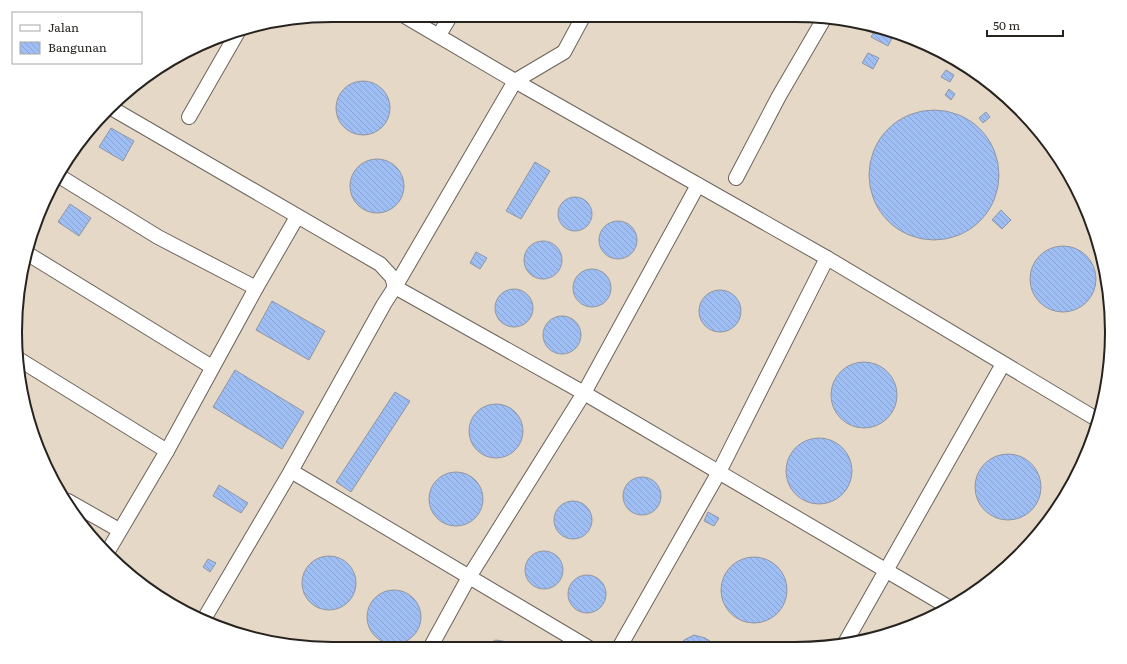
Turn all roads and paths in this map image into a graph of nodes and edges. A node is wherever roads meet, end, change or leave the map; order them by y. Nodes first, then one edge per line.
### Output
1 (416, 22) edge
2 (447, 22) edge
3 (580, 22) edge
4 (821, 24) edge
5 (439, 35) junction
6 (235, 37) edge
7 (515, 81) junction
8 (115, 111) edge
9 (189, 117) dead end
10 (736, 178) dead end
11 (63, 179) edge
12 (698, 185) junction
13 (297, 217) junction
14 (32, 256) edge
15 (827, 258) junction
16 (395, 287) junction
17 (256, 288) junction
18 (24, 363) edge
19 (1003, 364) junction
20 (212, 367) junction
21 (584, 393) junction
22 (1093, 417) edge
23 (167, 451) junction
24 (291, 471) junction
25 (719, 472) junction
26 (74, 505) edge
27 (119, 530) junction
28 (110, 548) edge
29 (886, 571) junction
30 (469, 577) junction
31 (943, 604) edge
32 (206, 615) edge
33 (848, 637) edge
34 (433, 642) edge
35 (579, 642) edge
36 (622, 642) edge

1 - 5 lane
2 - 5 lane
3 - 7 lane
4 - 10 lane
5 - 7 lane
6 - 9 lane
7 - 12 lane
7 - 16 lane
8 - 13 lane
11 - 17 lane
12 - 15 lane
12 - 21 lane
13 - 16 lane
13 - 17 lane
14 - 20 lane
15 - 19 lane
15 - 25 lane
16 - 21 lane
16 - 24 lane
17 - 20 lane
18 - 23 lane
19 - 22 lane
19 - 29 lane
20 - 23 lane
21 - 25 lane
21 - 30 lane
23 - 27 lane
24 - 30 lane
24 - 32 lane
25 - 29 lane
25 - 36 lane
26 - 27 lane
27 - 28 lane
29 - 31 lane
29 - 33 lane
30 - 34 lane
30 - 35 lane

